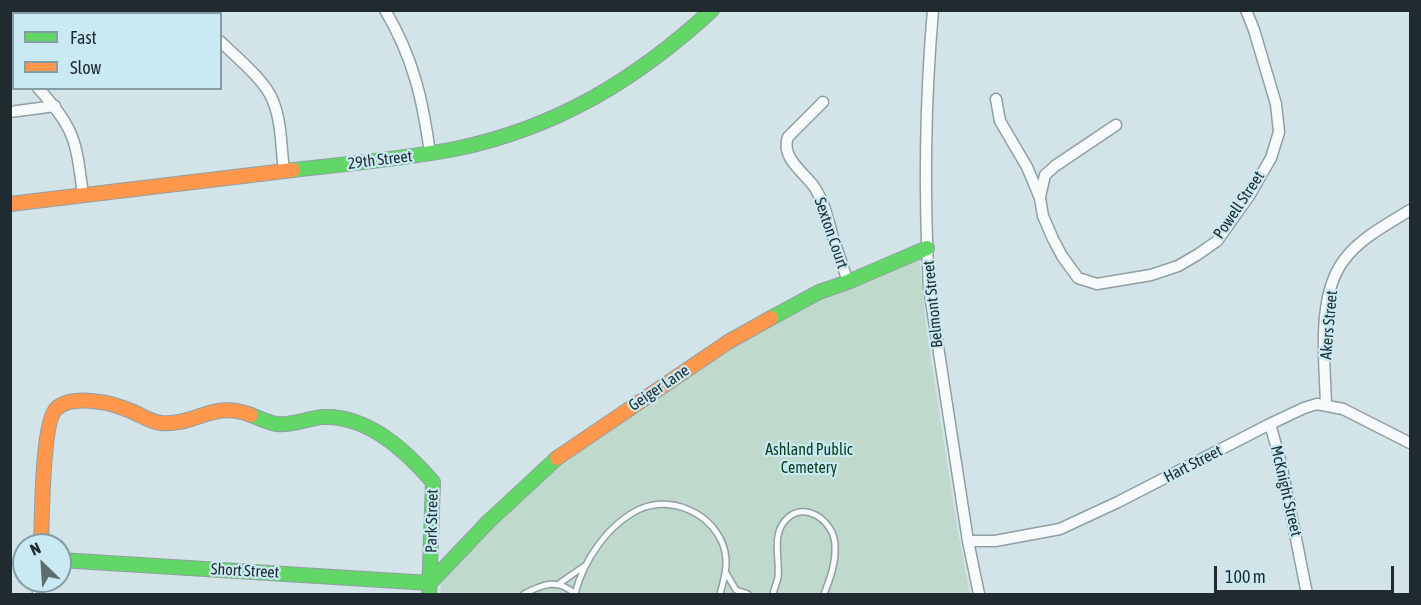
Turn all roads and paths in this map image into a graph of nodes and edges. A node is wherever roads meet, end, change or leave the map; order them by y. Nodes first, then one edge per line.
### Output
1 (385, 10) edge
2 (712, 10) edge
3 (933, 10) edge
4 (1246, 10) edge
5 (222, 43) edge
6 (40, 90) edge
7 (996, 99) dead end
8 (823, 102) dead end
9 (55, 106) junction
10 (10, 112) edge
11 (1116, 125) dead end
12 (430, 154) junction
13 (284, 171) junction
14 (83, 195) junction
15 (1040, 198) junction
16 (10, 204) edge
17 (1410, 210) edge
18 (927, 248) junction
19 (848, 282) junction
20 (1326, 405) junction
21 (1270, 424) junction
22 (1410, 443) edge
23 (42, 533) edge
24 (968, 541) junction
25 (72, 561) edge
26 (585, 566) junction
27 (726, 573) junction
28 (560, 583) junction
29 (430, 589) edge
30 (524, 594) edge
31 (575, 594) edge
32 (720, 594) edge
33 (748, 594) edge
34 (773, 594) edge
35 (824, 594) edge
36 (979, 594) edge
37 (1307, 594) edge

1 - 12 street
2 - 12 street, 29th Street
3 - 18 street, Belmont Street
4 - 15 street, Powell Street
5 - 13 street
6 - 9 street
7 - 15 street, Powell Street
8 - 19 street, Sexton Court
9 - 10 street
9 - 14 street
11 - 15 street
12 - 13 street, 29th Street
13 - 14 street, 29th Street
14 - 16 street, 29th Street
17 - 20 street, Akers Street
18 - 19 street, Geiger Lane
18 - 24 street, Belmont Street
19 - 29 street, Geiger Lane
20 - 21 street, Hart Street
20 - 22 street
21 - 24 street, Hart Street
21 - 37 street, McKnight Street
23 - 29 street, Park Street
24 - 36 street, Belmont Street
25 - 29 street, Short Street
26 - 27 lane
26 - 28 lane
26 - 31 lane
27 - 32 lane
27 - 33 lane
28 - 30 lane
28 - 31 lane
34 - 35 lane

